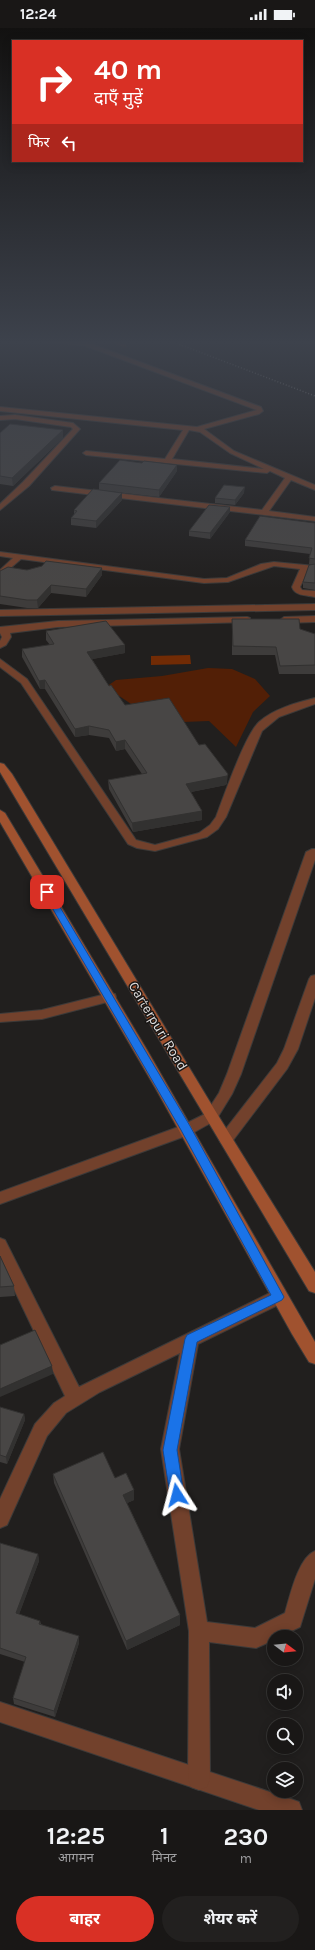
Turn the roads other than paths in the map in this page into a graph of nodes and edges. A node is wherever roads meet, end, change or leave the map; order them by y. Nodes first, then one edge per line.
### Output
1 (55, 423) edge
2 (140, 423) edge
3 (219, 423) edge
4 (188, 428) junction
5 (197, 429) junction
6 (86, 453) dead end
7 (167, 462) junction
8 (278, 472) junction
9 (289, 477) junction
10 (55, 488) dead end
11 (315, 488) edge
12 (0, 508) edge
13 (264, 513) junction
14 (315, 519) edge
15 (0, 554) edge
16 (20, 556) junction
17 (305, 567) junction
18 (315, 568) edge
19 (0, 575) edge
20 (315, 594) edge
21 (315, 607) edge
22 (0, 614) edge
23 (315, 619) edge
24 (253, 620) edge
25 (276, 620) edge
26 (2, 630) edge
27 (0, 645) edge
28 (0, 662) edge
29 (315, 701) edge
30 (0, 766) edge
31 (0, 814) edge
32 (312, 852) dead end
33 (315, 979) edge
34 (110, 997) junction
35 (0, 1018) edge
36 (211, 1116) junction
37 (186, 1130) junction
38 (226, 1140) junction
39 (0, 1198) edge
40 (0, 1244) edge
41 (315, 1286) edge
42 (278, 1297) junction
43 (191, 1339) junction
44 (315, 1357) edge
45 (75, 1398) junction
46 (0, 1520) edge
47 (315, 1560) edge
48 (199, 1631) junction
49 (0, 1712) edge
50 (199, 1779) junction
51 (290, 1810) edge

1 - 12 street
2 - 4 street
3 - 5 street
4 - 5 street
4 - 7 street
5 - 8 street
6 - 7 street
7 - 8 street
8 - 9 street
9 - 11 street
9 - 13 street
10 - 13 street
13 - 14 street
15 - 16 street
16 - 17 street
16 - 19 street
17 - 18 street
17 - 20 street
21 - 22 street
23 - 25 street
24 - 26 street
26 - 27 street
28 - 29 street
30 - 36 main road, Carterpuri Road
31 - 34 main road, Carterpuri Road
32 - 36 street
33 - 38 street
34 - 35 street
34 - 37 main road, Carterpuri Road
36 - 37 street
36 - 38 main road, Carterpuri Road
37 - 39 street
37 - 42 main road, Carterpuri Road
38 - 41 main road, Carterpuri Road
40 - 45 street
42 - 43 street
42 - 44 main road, Carterpuri Road
43 - 45 street
43 - 48 street
45 - 46 street
47 - 48 street
48 - 50 street
49 - 50 street
50 - 51 street

